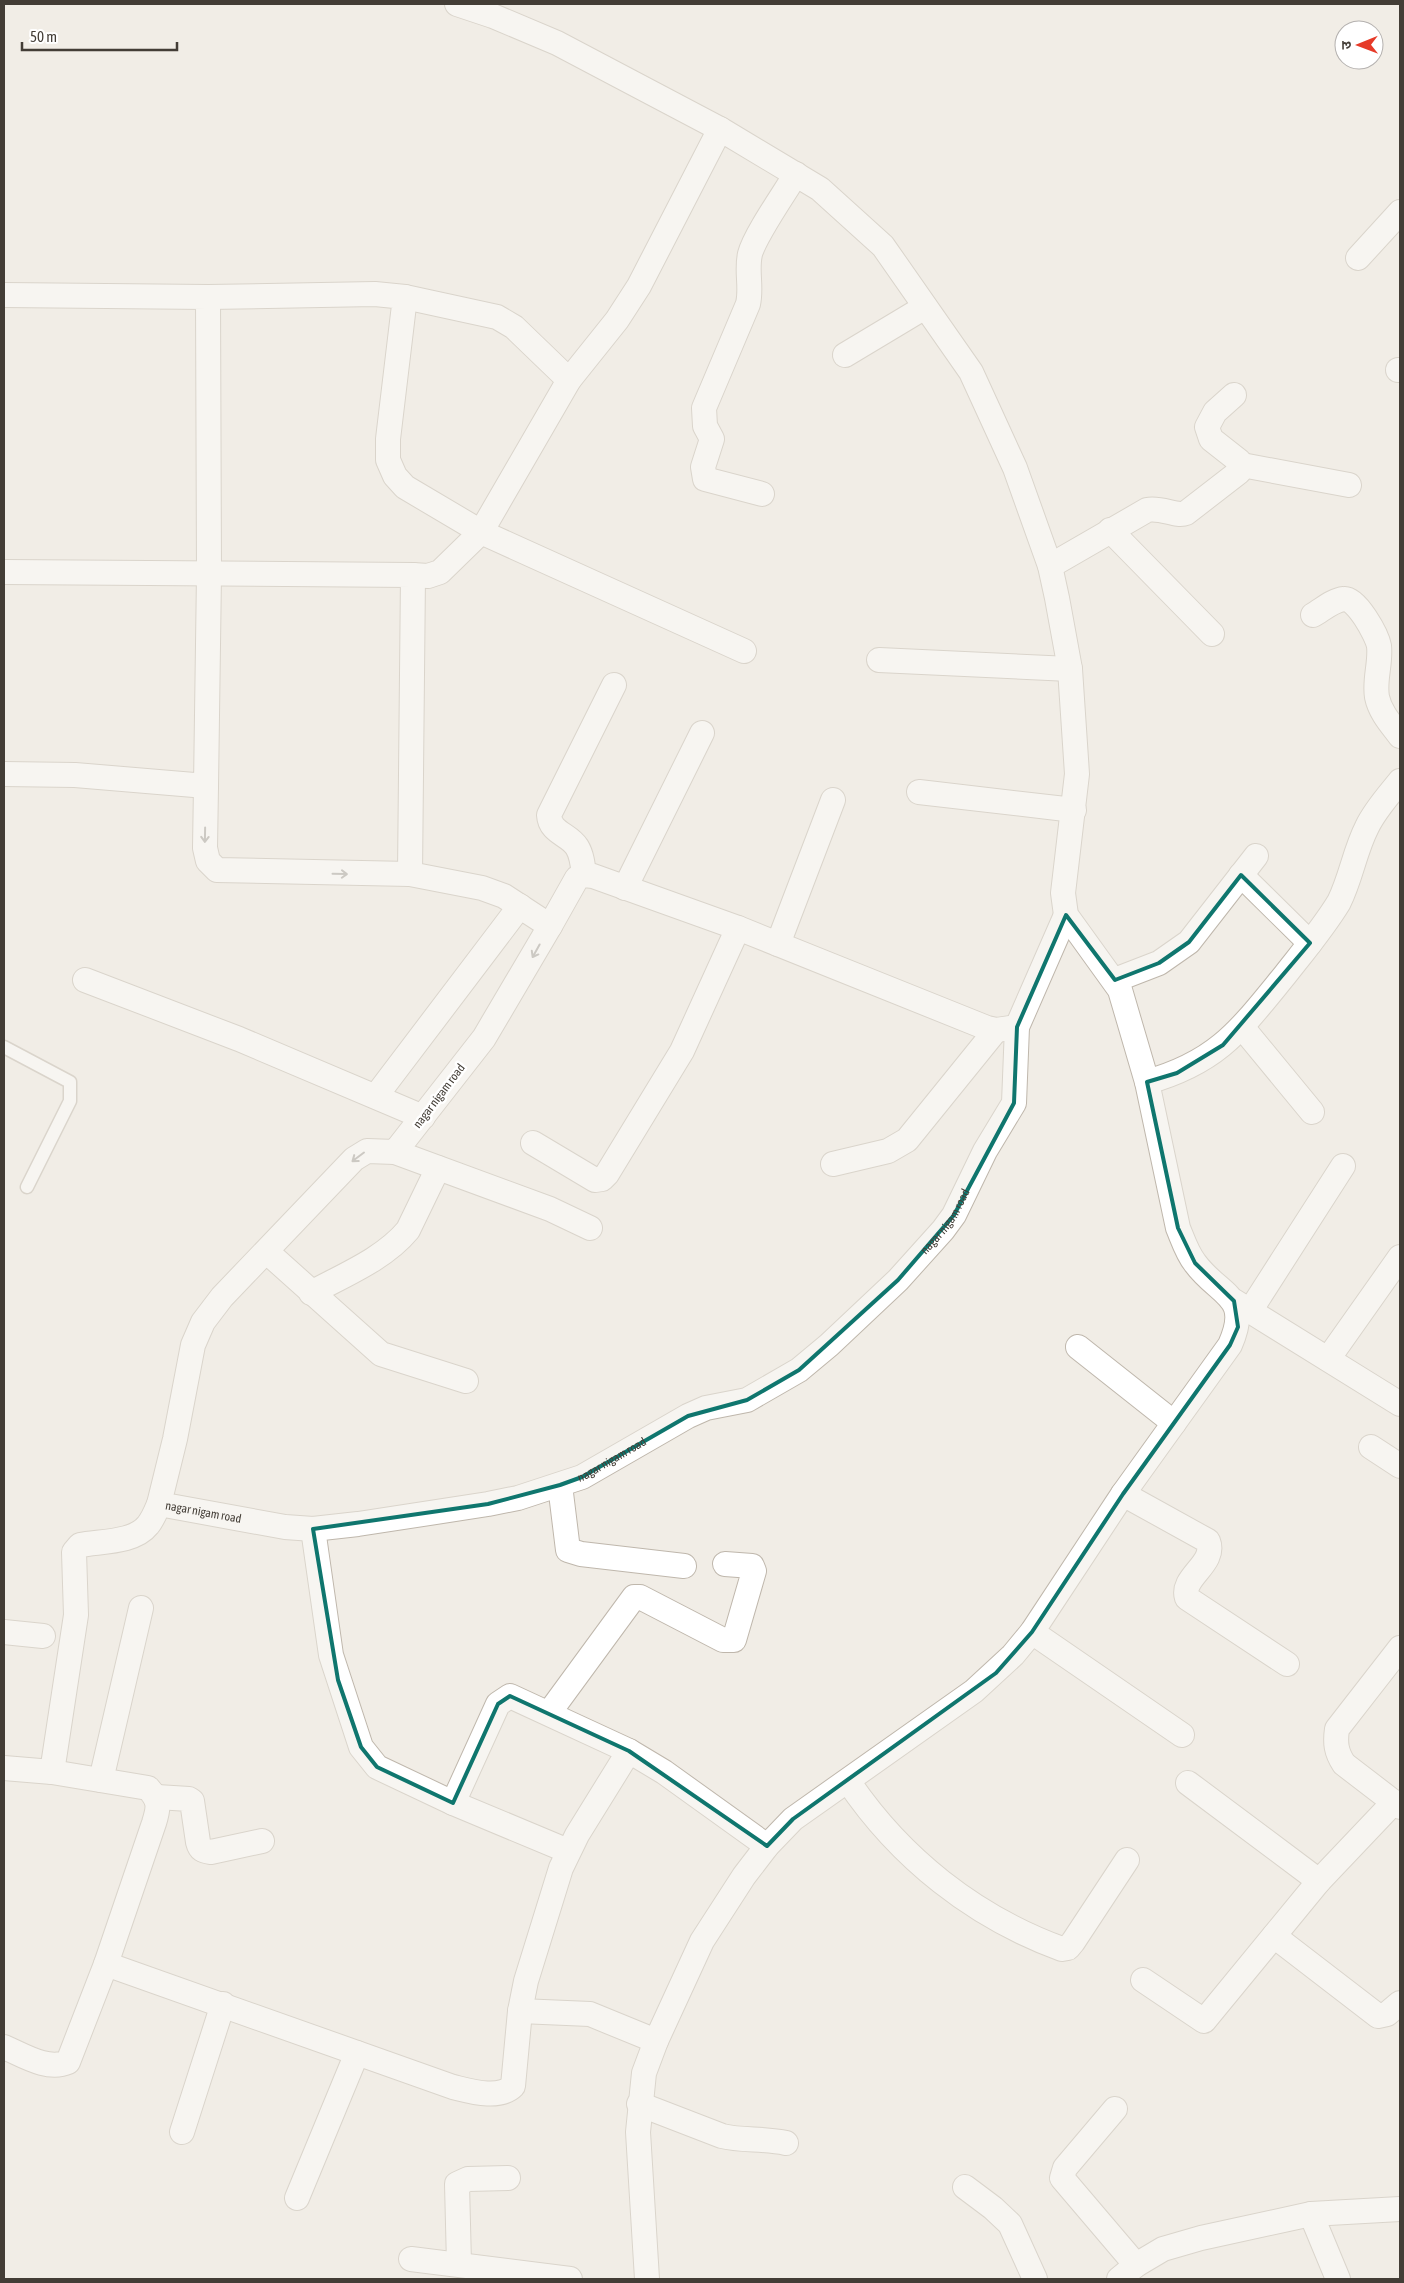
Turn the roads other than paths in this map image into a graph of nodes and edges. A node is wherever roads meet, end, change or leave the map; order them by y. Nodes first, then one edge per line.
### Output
1 (457, 4) edge
2 (720, 129) junction
3 (796, 174) junction
4 (1400, 212) edge
5 (1358, 258) dead end
6 (4, 295) edge
7 (208, 297) junction
8 (405, 297) junction
9 (925, 307) junction
10 (845, 355) dead end
11 (569, 380) junction
12 (1234, 395) dead end
13 (1242, 465) junction
14 (1349, 485) dead end
15 (762, 494) dead end
16 (1110, 530) junction
17 (481, 532) junction
18 (1050, 566) junction
19 (4, 572) edge
20 (209, 574) junction
21 (413, 576) junction
22 (1313, 615) dead end
23 (1212, 634) dead end
24 (744, 651) dead end
25 (879, 660) dead end
26 (1070, 669) junction
27 (614, 685) dead end
28 (702, 733) dead end
29 (1400, 736) edge
30 (4, 774) edge
31 (1400, 780) edge
32 (206, 786) junction
33 (919, 792) dead end
34 (832, 800) dead end
35 (1074, 810) junction
36 (1256, 856) dead end
37 (410, 874) junction
38 (584, 875) junction
39 (1241, 875) junction
40 (626, 888) junction
41 (520, 906) junction
42 (1066, 915) junction
43 (550, 926) junction
44 (738, 928) junction
45 (1310, 943) junction
46 (778, 944) junction
47 (85, 980) dead end
48 (1115, 980) junction
49 (1006, 1028) junction
50 (1242, 1028) junction
51 (4, 1047) edge
52 (1147, 1082) junction
53 (376, 1096) junction
54 (1312, 1112) dead end
55 (423, 1117) junction
56 (534, 1143) dead end
57 (395, 1152) junction
58 (833, 1164) dead end
59 (1343, 1166) dead end
60 (438, 1168) junction
61 (28, 1187) dead end
62 (590, 1228) dead end
63 (266, 1252) junction
64 (1400, 1257) edge
65 (311, 1293) junction
66 (1242, 1306) junction
67 (1078, 1347) dead end
68 (1328, 1358) junction
69 (466, 1381) dead end
70 (1400, 1404) edge
71 (1174, 1423) junction
72 (1371, 1447) dead end
73 (1400, 1466) edge
74 (560, 1486) junction
75 (1123, 1494) junction
76 (159, 1504) junction
77 (313, 1529) junction
78 (725, 1564) dead end
79 (684, 1566) dead end
80 (140, 1608) dead end
81 (4, 1632) edge
82 (1032, 1632) junction
83 (42, 1636) dead end
84 (1400, 1648) edge
85 (1287, 1664) dead end
86 (549, 1713) junction
87 (1182, 1735) dead end
88 (630, 1751) junction
89 (4, 1768) edge
90 (52, 1772) junction
91 (101, 1780) junction
92 (848, 1781) junction
93 (1188, 1783) dead end
94 (157, 1797) junction
95 (453, 1803) junction
96 (1397, 1804) edge
97 (262, 1841) dead end
98 (768, 1846) junction
99 (568, 1851) junction
100 (1127, 1860) dead end
101 (1319, 1881) junction
102 (1274, 1936) junction
103 (106, 1964) junction
104 (1143, 1980) dead end
105 (1400, 2003) edge
106 (223, 2004) junction
107 (520, 2011) junction
108 (656, 2041) junction
109 (4, 2047) edge
110 (357, 2053) junction
111 (639, 2104) junction
112 (1115, 2109) dead end
113 (182, 2132) dead end
114 (786, 2143) dead end
115 (508, 2178) dead end
116 (965, 2187) dead end
117 (297, 2198) dead end
118 (1400, 2209) edge
119 (1311, 2214) junction
120 (412, 2259) dead end
121 (459, 2264) junction
122 (1127, 2272) edge
123 (570, 2279) edge
124 (647, 2279) edge
125 (1035, 2279) edge
126 (1338, 2279) edge

1 - 2 street
2 - 3 street
2 - 11 street
3 - 9 street
3 - 15 street
4 - 5 street
6 - 7 street
7 - 8 street
7 - 20 street
8 - 11 street
8 - 17 street
9 - 10 street
9 - 18 street
11 - 17 street
12 - 13 street
13 - 14 street
13 - 16 street
16 - 18 street
16 - 23 street
17 - 21 street
17 - 24 street
18 - 26 street
19 - 20 street
20 - 21 street
20 - 32 street
21 - 37 street
22 - 29 street
25 - 26 street
26 - 35 street
27 - 38 street
28 - 40 street
30 - 32 street
31 - 45 street
32 -> 37 street
33 - 35 street
34 - 46 street
35 - 42 street
36 - 39 street
37 - 41 street
38 - 40 street
38 - 43 street, nagar nigam road
39 - 45 street
39 - 48 street
40 - 44 street
41 - 43 street
41 - 53 street
42 - 48 street
42 - 49 street, nagar nigam road
43 -> 55 street, nagar nigam road
44 - 46 street
44 - 56 street
45 - 50 street
46 - 49 street
47 - 53 street
48 - 52 street
49 - 58 street
49 - 74 street, nagar nigam road
50 - 52 street
50 - 54 street
51 - 61 lane
52 - 66 street
53 - 55 street
55 - 57 street, nagar nigam road
57 - 60 street
57 -> 63 street, nagar nigam road
59 - 66 street
60 - 62 street
60 - 65 street
63 - 65 street
63 - 76 street, nagar nigam road
64 - 68 street
65 - 69 street
66 - 68 street
66 - 71 street
67 - 71 street
68 - 70 street
71 - 75 street
72 - 73 street
74 - 77 street, nagar nigam road
74 - 79 street
75 - 82 street
75 - 85 street
76 - 77 street, nagar nigam road
76 - 90 street
77 - 95 street
78 - 86 street
80 - 91 street
81 - 83 street
82 - 87 street
82 - 92 street
84 - 96 street
86 - 88 street
86 - 95 street
88 - 98 street
88 - 99 street
89 - 90 street
90 - 91 street
91 - 94 street
92 - 98 street
92 - 100 street
93 - 101 street
94 - 97 street
94 - 103 street
95 - 99 street
96 - 101 street
98 - 108 street
99 - 107 street
101 - 102 street
102 - 104 street
102 - 105 street
103 - 106 street
103 - 109 street
106 - 110 street
106 - 113 street
107 - 108 street
107 - 110 street
108 - 111 street
110 - 117 street
111 - 114 street
111 - 124 street
112 - 122 street
115 - 121 street
116 - 125 street
118 - 119 street
119 - 122 street
119 - 126 street
120 - 121 street
121 - 123 street

